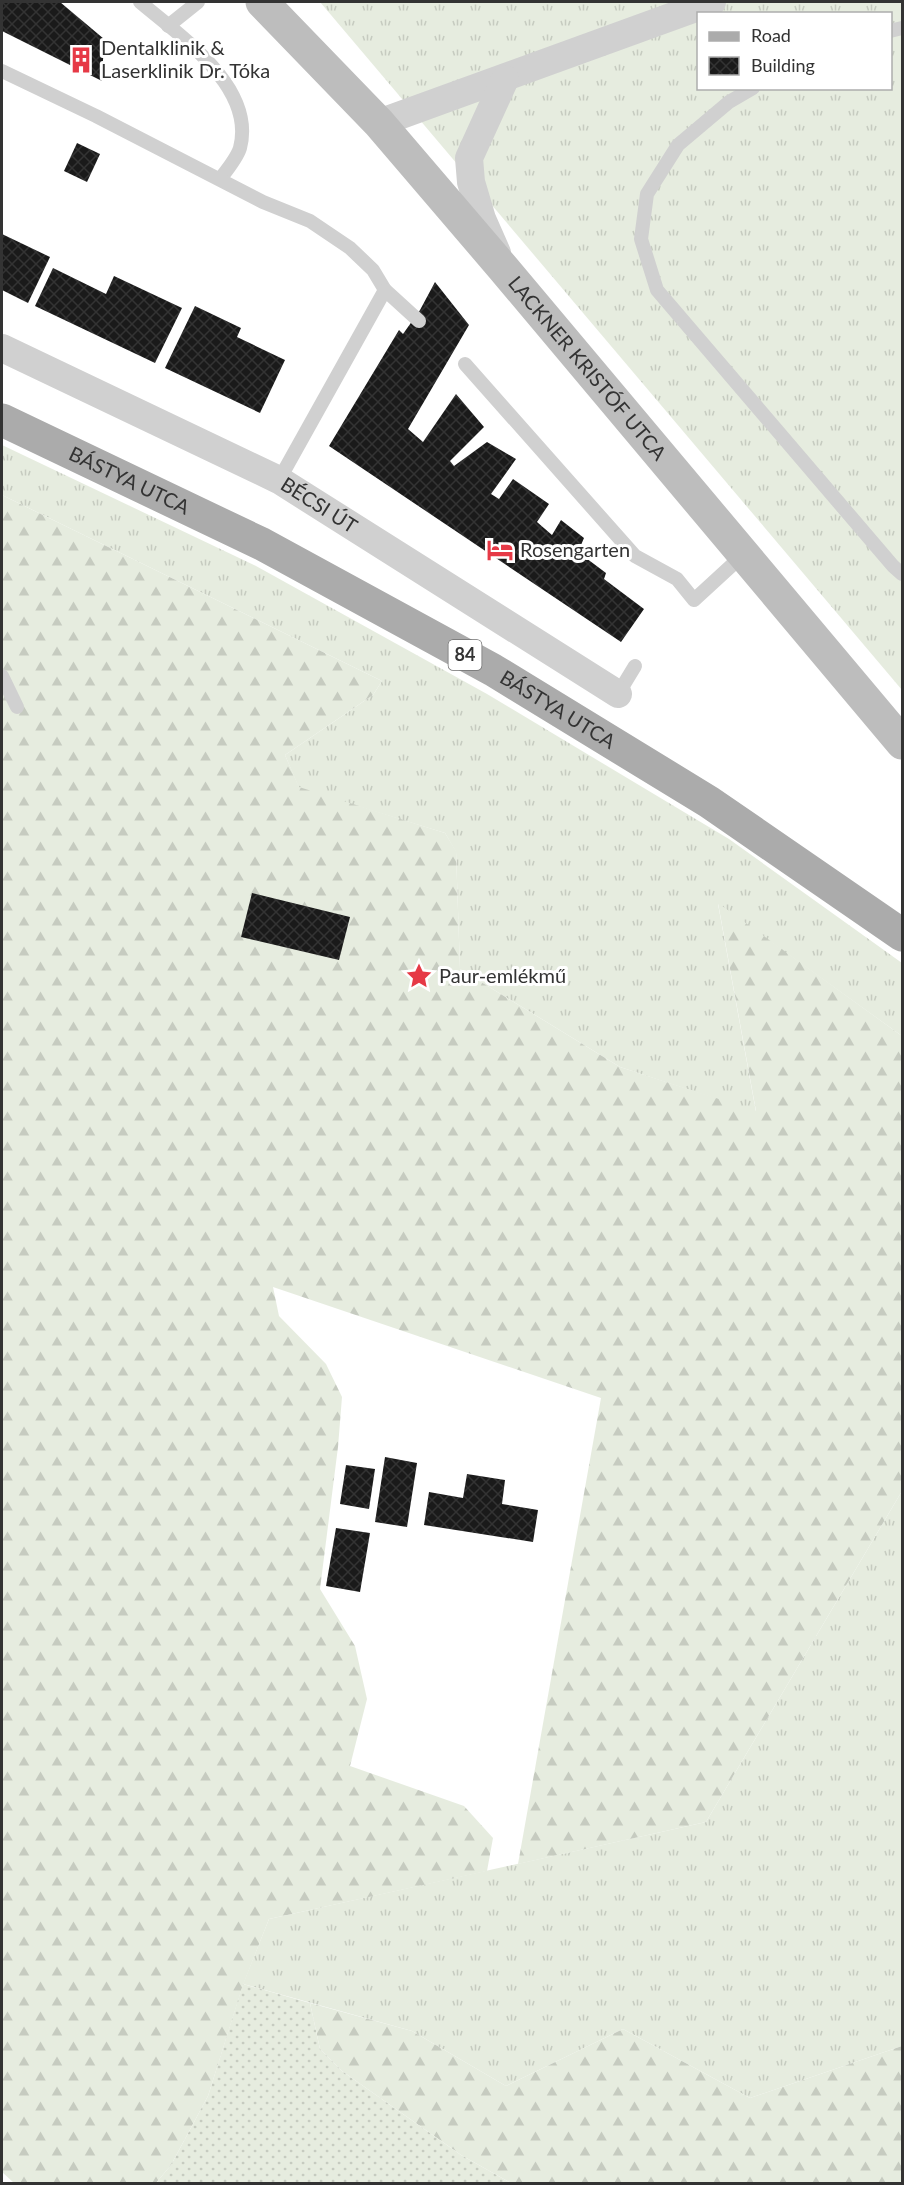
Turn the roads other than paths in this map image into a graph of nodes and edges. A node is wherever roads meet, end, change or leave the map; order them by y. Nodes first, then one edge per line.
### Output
1 (140, 2) edge
2 (198, 2) edge
3 (262, 2) edge
4 (712, 2) edge
5 (168, 26) junction
6 (2, 70) edge
7 (505, 79) junction
8 (750, 90) edge
9 (379, 123) junction
10 (220, 179) junction
11 (504, 268) junction
12 (385, 290) junction
13 (419, 321) dead end
14 (2, 348) edge
15 (465, 364) dead end
16 (2, 420) edge
17 (279, 480) junction
18 (743, 555) junction
19 (903, 574) edge
20 (634, 666) dead end
21 (2, 676) edge
22 (618, 694) joint
23 (17, 707) dead end
24 (903, 743) edge
25 (903, 935) edge

1 - 5 lane
2 - 5 lane
3 - 9 street, LACKNER KRISTÓF UTCA
4 - 7 street
5 - 10 lane
6 - 10 lane
7 - 9 street
7 - 11 street
8 - 19 lane
9 - 11 street, LACKNER KRISTÓF UTCA
10 - 12 lane
11 - 18 street, LACKNER KRISTÓF UTCA
12 - 13 lane
12 - 17 lane
14 - 17 street, BÉCSI ÚT
15 - 18 lane
16 - 25 main road, BÁSTYA UTCA / 84
17 - 22 street, BÉCSI ÚT
18 - 24 street, LACKNER KRISTÓF UTCA
20 - 22 lane
21 - 23 lane

